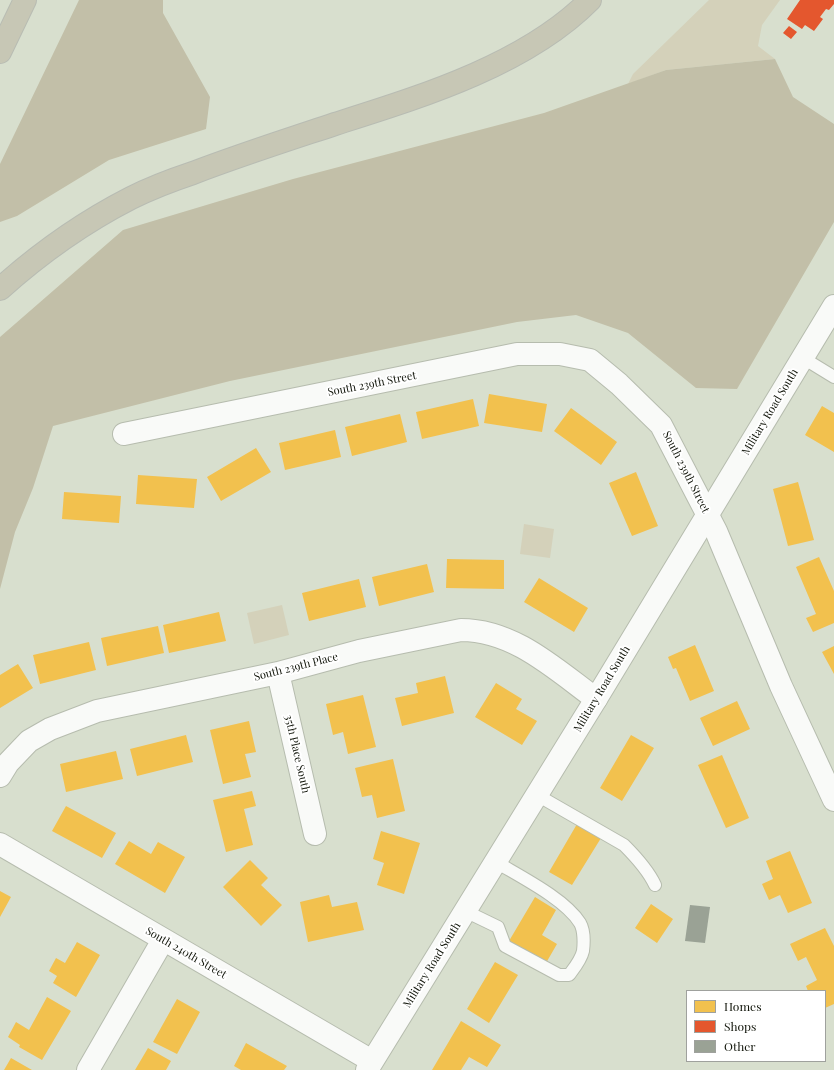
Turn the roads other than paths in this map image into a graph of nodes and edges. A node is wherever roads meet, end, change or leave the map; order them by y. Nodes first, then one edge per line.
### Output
1 (24, 0) edge
2 (590, 0) edge
3 (0, 52) edge
4 (0, 289) edge
5 (834, 306) edge
6 (803, 358) junction
7 (834, 377) edge
8 (124, 434) dead end
9 (707, 515) junction
10 (278, 673) junction
11 (596, 699) junction
12 (0, 776) edge
13 (537, 795) junction
14 (834, 800) edge
15 (315, 834) dead end
16 (0, 844) edge
17 (496, 862) junction
18 (655, 885) dead end
19 (465, 911) junction
20 (163, 940) junction
21 (370, 1065) edge
22 (88, 1070) edge

1 - 3 highway
2 - 4 highway
5 - 6 street, Military Road South
6 - 7 lane
6 - 9 street, Military Road South
8 - 9 street, South 239th Street
9 - 11 street, Military Road South
9 - 14 street, South 239th Street
10 - 11 street, South 239th Place
10 - 12 street, South 239th Place
10 - 15 street, 35th Place South
11 - 13 street, Military Road South
13 - 17 street, Military Road South
13 - 18 lane
16 - 20 street, South 240th Street
17 - 19 street, Military Road South
17 - 19 lane
19 - 21 street, Military Road South
20 - 21 street, South 240th Street
20 - 22 street

